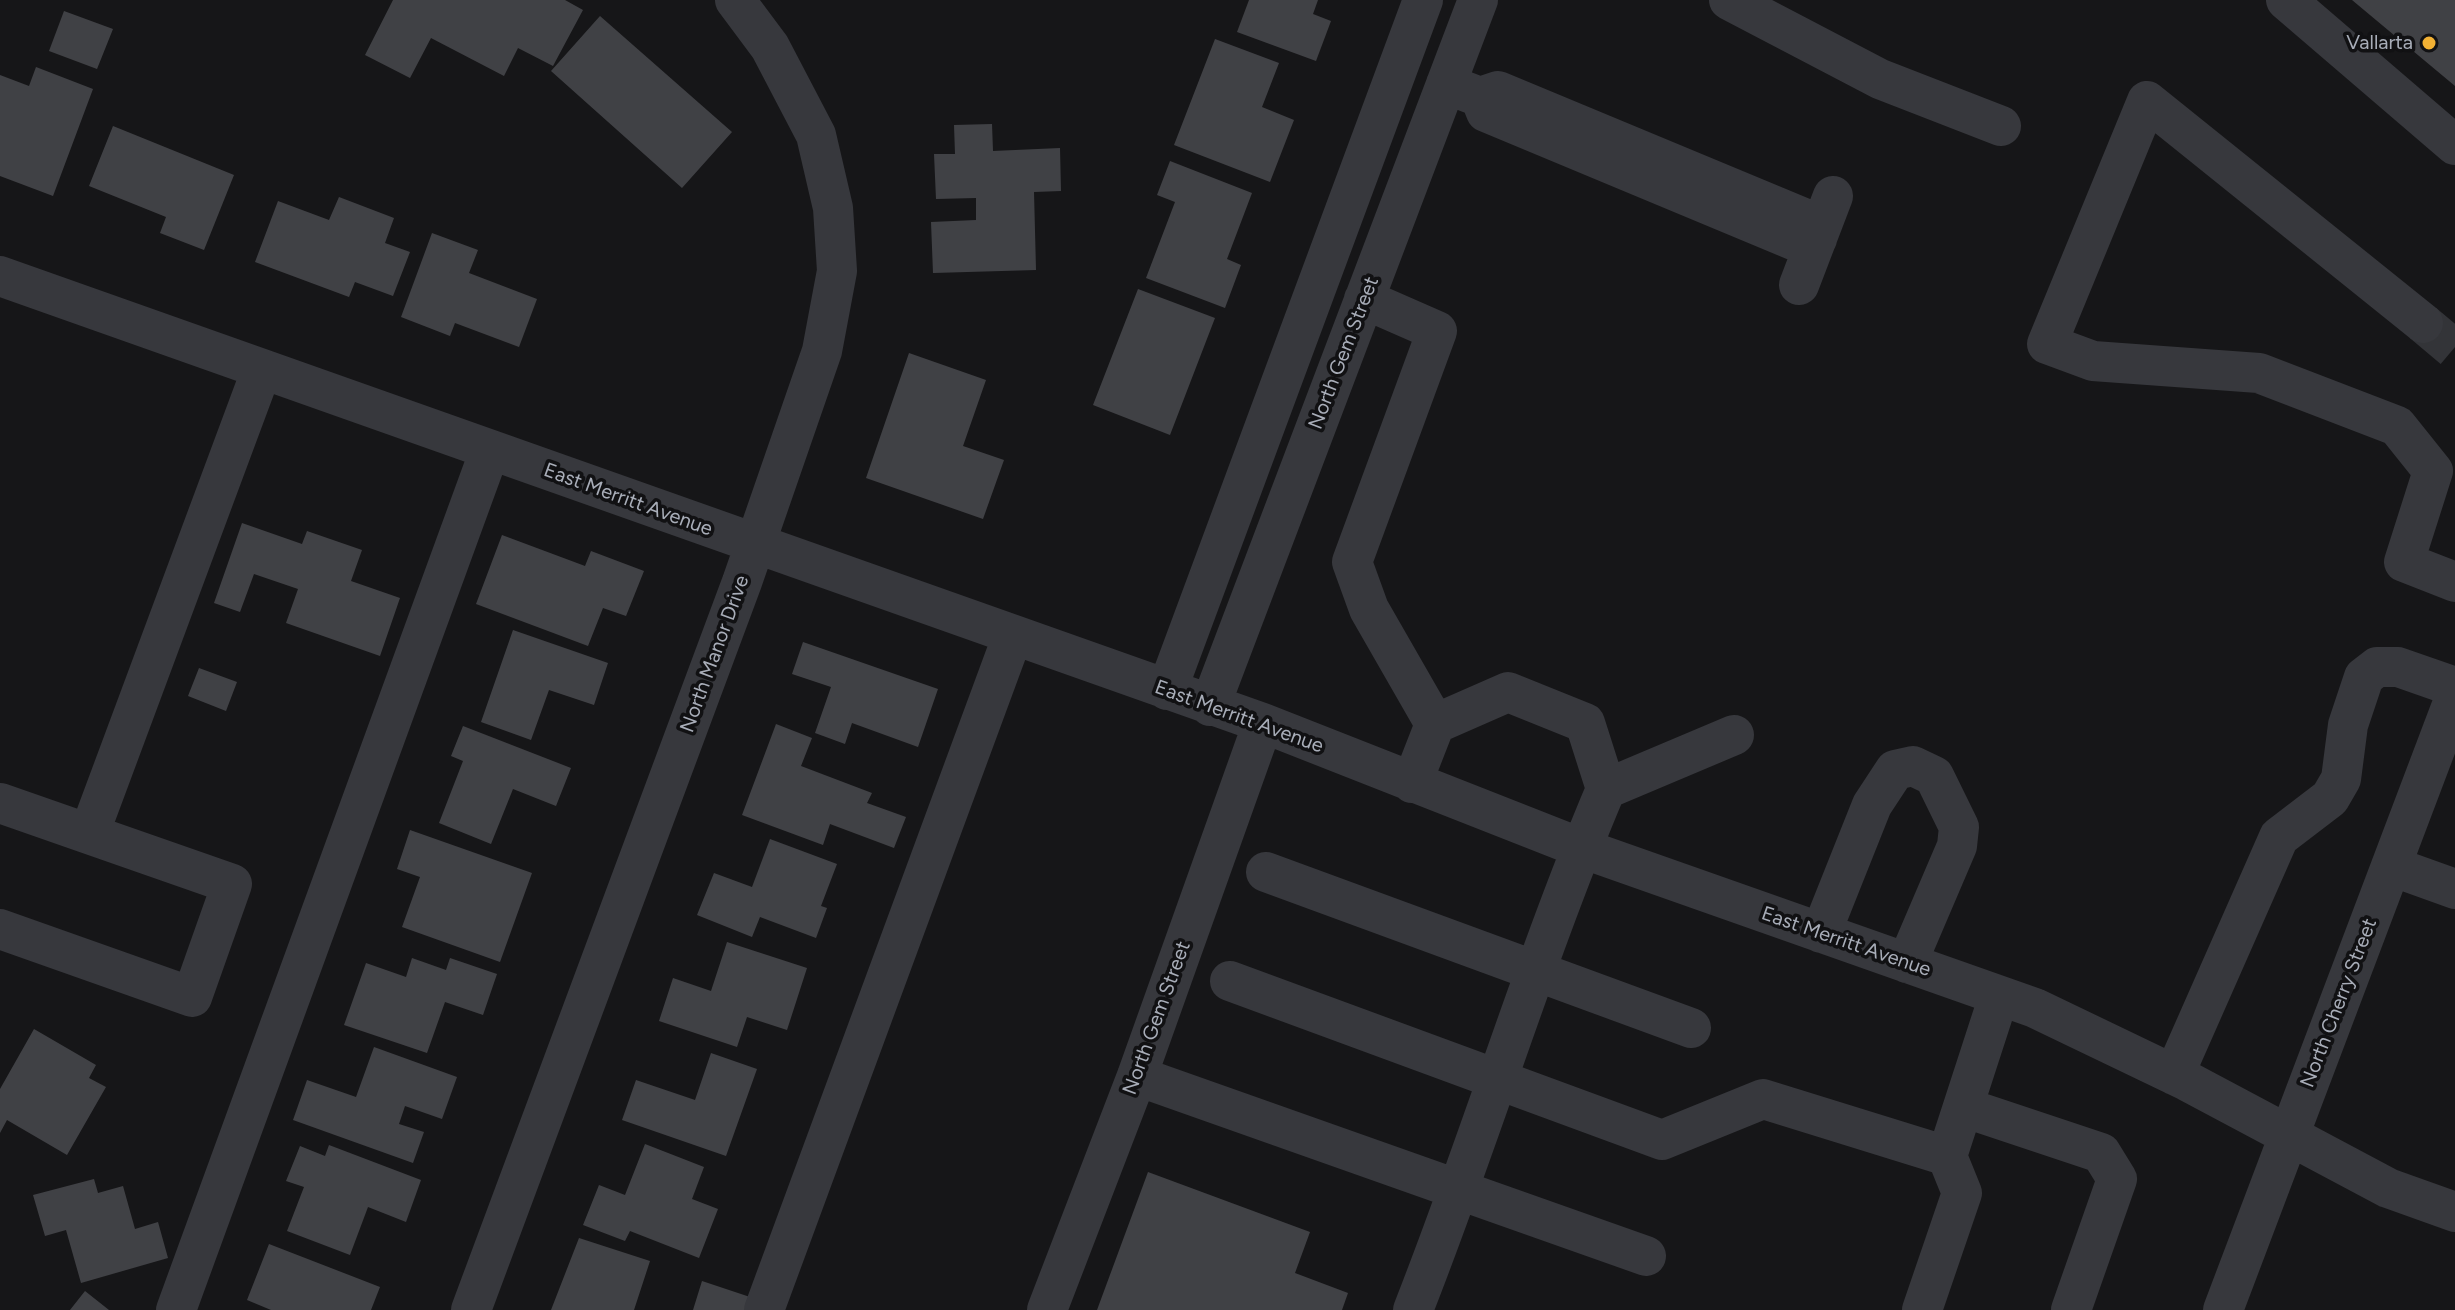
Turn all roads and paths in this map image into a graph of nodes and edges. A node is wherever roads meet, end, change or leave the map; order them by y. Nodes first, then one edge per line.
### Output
1 (1423, 0) edge
2 (1478, 0) edge
3 (1729, 0) edge
4 (2286, 0) edge
5 (740, 1) edge
6 (1463, 90) junction
7 (2001, 126) dead end
8 (2455, 145) edge
9 (1833, 196) dead end
10 (1817, 239) junction
11 (0, 276) edge
12 (1799, 285) dead end
13 (1364, 299) junction
14 (2423, 323) tunnel mouth
15 (262, 369) junction
16 (490, 450) junction
17 (755, 545) junction
18 (2455, 582) edge
19 (1013, 635) junction
20 (2455, 687) edge
21 (1167, 690) junction
22 (2455, 697) edge
23 (1210, 706) junction
24 (1263, 723) junction
25 (1435, 724) junction
26 (1734, 735) dead end
27 (1412, 783) junction
28 (1606, 789) junction
29 (0, 803) edge
30 (89, 834) junction
31 (1581, 848) junction
32 (2391, 866) junction
33 (1266, 872) dead end
34 (2455, 889) edge
35 (0, 929) edge
36 (1821, 933) junction
37 (1907, 963) junction
38 (1537, 971) junction
39 (1230, 981) dead end
40 (1999, 996) junction
41 (1691, 1028) dead end
42 (2174, 1075) junction
43 (1137, 1076) junction
44 (1497, 1081) junction
45 (1963, 1107) junction
46 (2289, 1136) junction
47 (1947, 1156) junction
48 (1460, 1191) junction
49 (2455, 1212) edge
50 (1646, 1256) dead end
51 (176, 1310) edge
52 (471, 1310) edge
53 (764, 1310) edge
54 (1047, 1310) edge
55 (1413, 1310) edge
56 (1922, 1310) edge
57 (2071, 1310) edge
58 (2223, 1310) edge

1 - 21 street
2 - 6 street, North Gem Street
3 - 7 street
4 - 8 street
5 - 17 street, North Manor Drive
6 - 10 street
6 - 13 street, North Gem Street
9 - 10 street
10 - 12 street
11 - 15 street, East Merritt Avenue
13 - 23 street, North Gem Street
13 - 25 street
14 - 18 street
15 - 16 street, East Merritt Avenue
15 - 30 street
16 - 17 street, East Merritt Avenue
16 - 51 street
17 - 19 street, East Merritt Avenue
17 - 52 street, North Manor Drive
19 - 21 street, East Merritt Avenue
19 - 53 street
20 - 42 street
21 - 23 street, East Merritt Avenue
22 - 32 street, North Cherry Street
23 - 24 street, East Merritt Avenue
24 - 27 street, East Merritt Avenue
24 - 43 street, North Gem Street
25 - 27 street
25 - 28 street
26 - 28 street
27 - 31 street, East Merritt Avenue
28 - 31 street
29 - 30 street
30 - 35 street
31 - 36 street, East Merritt Avenue
31 - 38 street
32 - 34 street
32 - 46 street, North Cherry Street
33 - 38 street
36 - 37 street, East Merritt Avenue
36 - 37 street
37 - 40 street, East Merritt Avenue
38 - 41 street
38 - 44 street
39 - 44 street
40 - 42 street, East Merritt Avenue
40 - 45 street
42 - 46 street, East Merritt Avenue
43 - 48 street
43 - 54 street, North Gem Street
44 - 47 street
44 - 48 street
45 - 47 street
45 - 57 street
46 - 49 street, East Merritt Avenue
46 - 58 street, North Cherry Street
47 - 56 street
48 - 50 street
48 - 55 street

